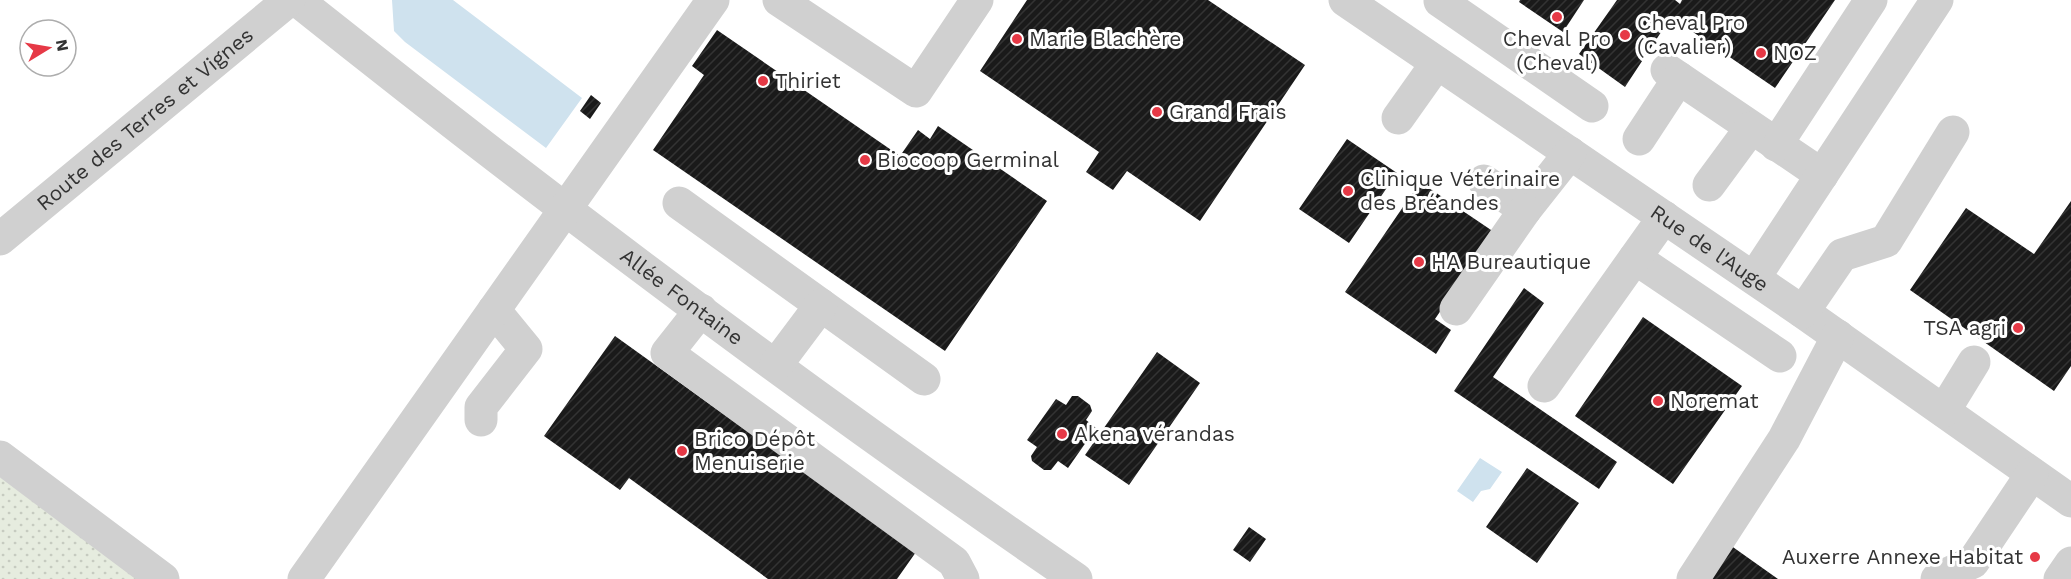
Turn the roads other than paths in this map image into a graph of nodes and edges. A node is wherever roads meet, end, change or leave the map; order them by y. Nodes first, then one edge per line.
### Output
1 (289, 0) edge
2 (297, 0) edge
3 (713, 0) edge
4 (779, 0) edge
5 (977, 0) edge
6 (1345, 0) edge
7 (1870, 0) edge
8 (1937, 0) edge
9 (1440, 1) edge
10 (1493, 38) junction
11 (1450, 71) junction
12 (1592, 106) dead end
13 (1398, 118) dead end
14 (1953, 132) dead end
15 (1764, 136) junction
16 (1639, 138) dead end
17 (1570, 153) junction
18 (1822, 176) junction
19 (1484, 181) dead end
20 (1709, 185) dead end
21 (679, 203) dead end
22 (564, 210) junction
23 (1525, 210) junction
24 (1664, 217) junction
25 (0, 239) edge
26 (1635, 258) junction
27 (1754, 278) junction
28 (820, 305) junction
29 (1456, 309) dead end
30 (494, 310) junction
31 (701, 310) junction
32 (1803, 312) junction
33 (1838, 336) junction
34 (1780, 356) dead end
35 (1974, 362) dead end
36 (776, 365) junction
37 (924, 379) dead end
38 (1544, 386) dead end
39 (1944, 411) junction
40 (481, 420) dead end
41 (0, 458) edge
42 (2032, 474) junction
43 (2071, 501) edge
44 (2071, 562) edge
45 (163, 579) edge
46 (304, 579) edge
47 (963, 579) edge
48 (1076, 579) edge
49 (1693, 579) edge
50 (1937, 579) edge
51 (2060, 579) edge

1 - 25 street, Route des Terres et Vignes
2 - 22 street, Allée Fontaine
3 - 22 street
4 - 5 street
6 - 11 street, Rue de l'Auge
7 - 15 street
8 - 18 street
9 - 10 street
10 - 11 street
10 - 12 street
11 - 13 street
11 - 17 street, Rue de l'Auge
14 - 32 street
15 - 16 street
15 - 18 street
15 - 20 street
17 - 23 street
17 - 24 street, Rue de l'Auge
18 - 27 street
19 - 23 street
21 - 28 street
22 - 30 street
22 - 31 street, Allée Fontaine
23 - 29 street
24 - 26 street
24 - 27 street, Rue de l'Auge
26 - 34 street
26 - 38 street
27 - 32 street, Rue de l'Auge
28 - 36 street
28 - 37 street
30 - 40 street
30 - 46 street
31 - 36 street, Allée Fontaine
31 - 47 street
32 - 33 street, Rue de l'Auge
33 - 39 street, Rue de l'Auge
33 - 49 street
35 - 39 street
36 - 48 street, Allée Fontaine
39 - 42 street, Rue de l'Auge
41 - 45 street
42 - 43 street, Rue de l'Auge
42 - 50 street
44 - 51 street

